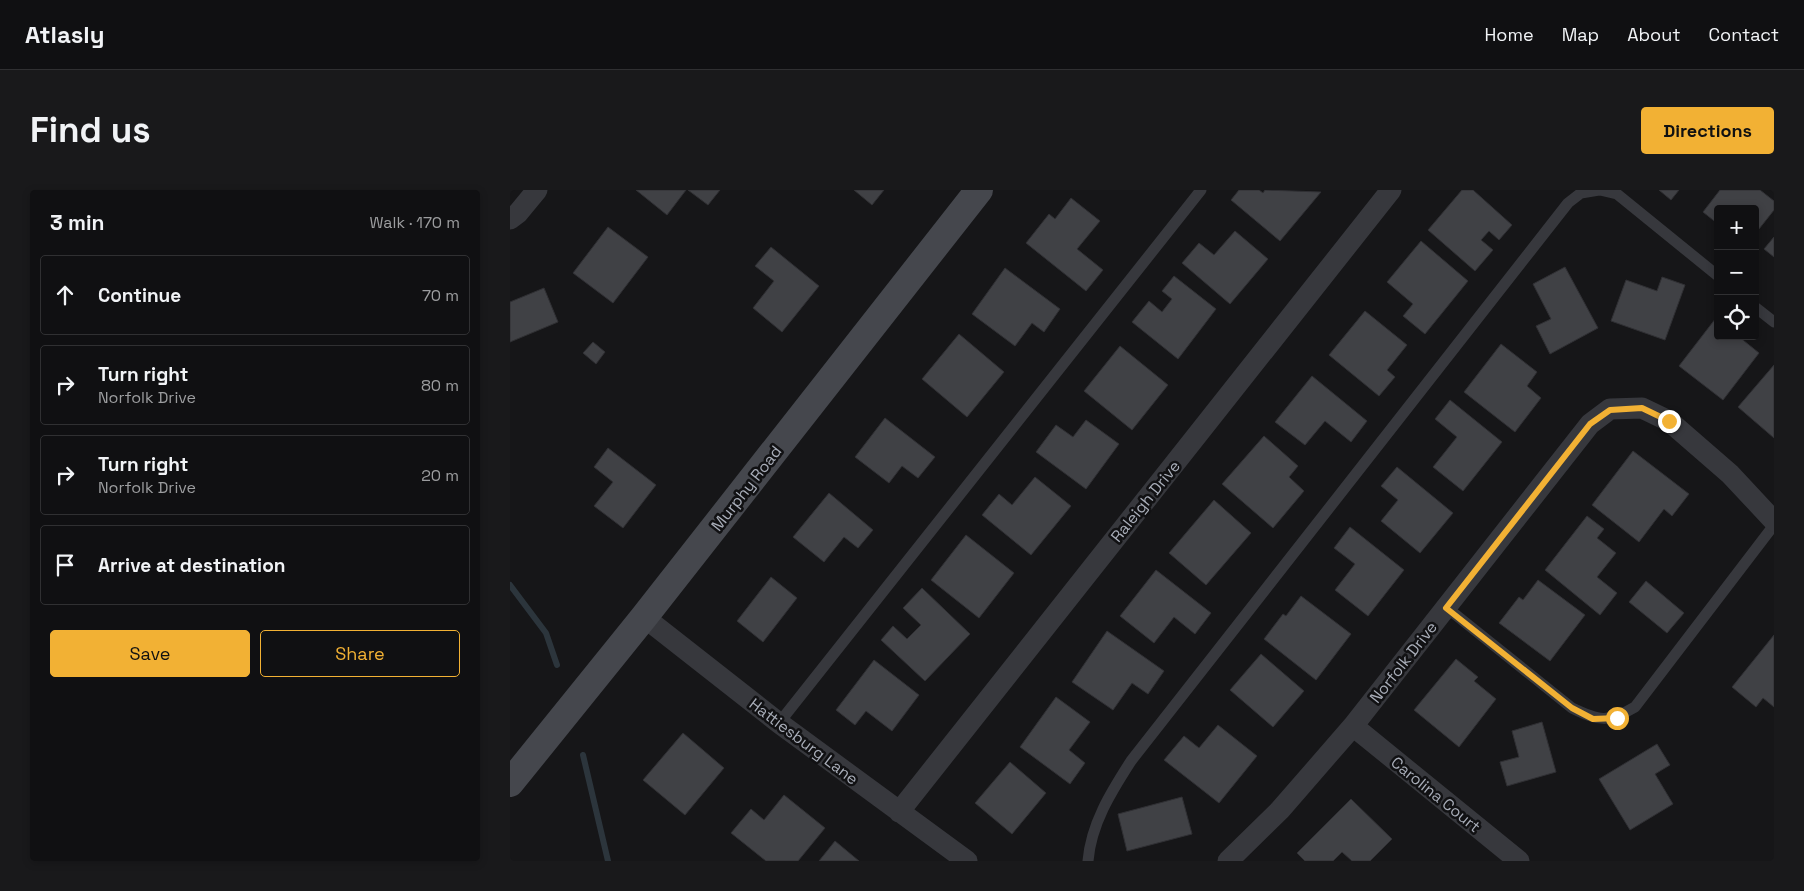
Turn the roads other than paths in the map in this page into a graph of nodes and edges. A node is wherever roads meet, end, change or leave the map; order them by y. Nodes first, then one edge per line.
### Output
1 (537, 190) edge
2 (979, 190) edge
3 (1201, 190) edge
4 (1391, 190) edge
5 (1600, 190) edge
6 (510, 218) edge
7 (1714, 273) edge
8 (1759, 309) edge
9 (1774, 322) edge
10 (1774, 523) edge
11 (1446, 608) junction
12 (644, 617) junction
13 (779, 722) junction
14 (1353, 726) junction
15 (510, 783) edge
16 (899, 812) junction
17 (967, 861) edge
18 (1088, 861) edge
19 (1228, 861) edge
20 (1519, 861) edge

1 - 6 street
2 - 12 main road, Murphy Road
3 - 13 lane
4 - 16 street, Raleigh Drive
5 - 7 lane
5 - 18 lane
8 - 9 lane
10 - 11 lane
10 - 11 street, Norfolk Drive
11 - 14 street, Norfolk Drive
12 - 13 street, Hattiesburg Lane
12 - 15 main road, Murphy Road
13 - 16 street, Hattiesburg Lane
14 - 19 street, Norfolk Drive
14 - 20 street, Carolina Court
16 - 17 street, Hattiesburg Lane

